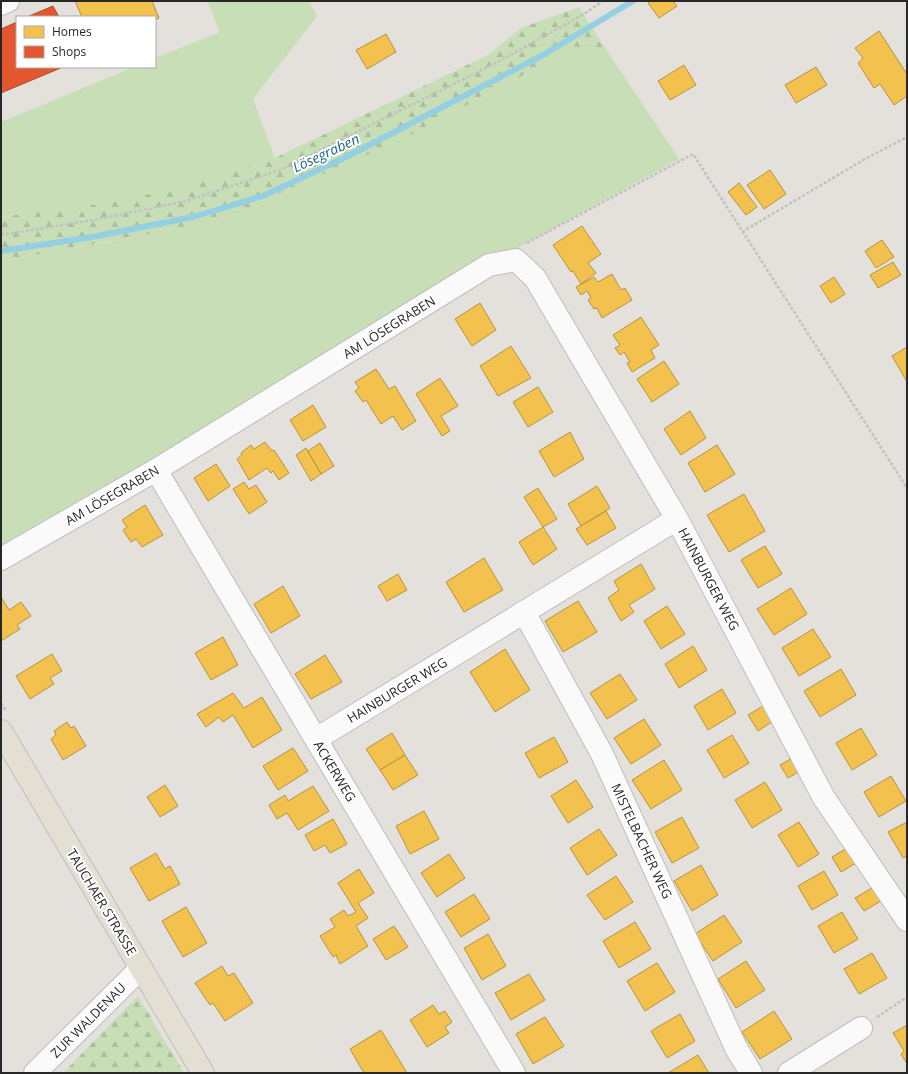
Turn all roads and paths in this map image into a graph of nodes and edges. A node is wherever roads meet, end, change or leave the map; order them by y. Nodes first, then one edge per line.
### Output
1 (8, 1) edge
2 (603, 1) edge
3 (1, 4) edge
4 (907, 137) edge
5 (742, 232) junction
6 (1, 235) edge
7 (516, 260) junction
8 (156, 470) junction
9 (907, 488) edge
10 (676, 519) junction
11 (1, 559) edge
12 (524, 612) junction
13 (1, 731) edge
14 (316, 739) junction
15 (907, 920) edge
16 (141, 968) junction
17 (907, 998) edge
18 (862, 1028) joint
19 (35, 1073) edge
20 (203, 1073) edge
21 (514, 1073) edge
22 (751, 1073) edge
23 (789, 1073) edge

1 - 3 street
2 - 6 path
4 - 5 path
5 - 7 path
5 - 9 path
7 - 8 street, AM LÖSEGRABEN
7 - 10 street
8 - 11 street, AM LÖSEGRABEN
8 - 14 street, ACKERWEG
10 - 12 street, HAINBURGER WEG
10 - 15 street, HAINBURGER WEG
12 - 14 street, HAINBURGER WEG
12 - 22 street, MISTELBACHER WEG
13 - 16 main road, TAUCHAER STRASSE
14 - 21 street, ACKERWEG
16 - 19 street, ZUR WALDENAU
16 - 20 main road, TAUCHAER STRASSE
17 - 18 path
18 - 23 street

